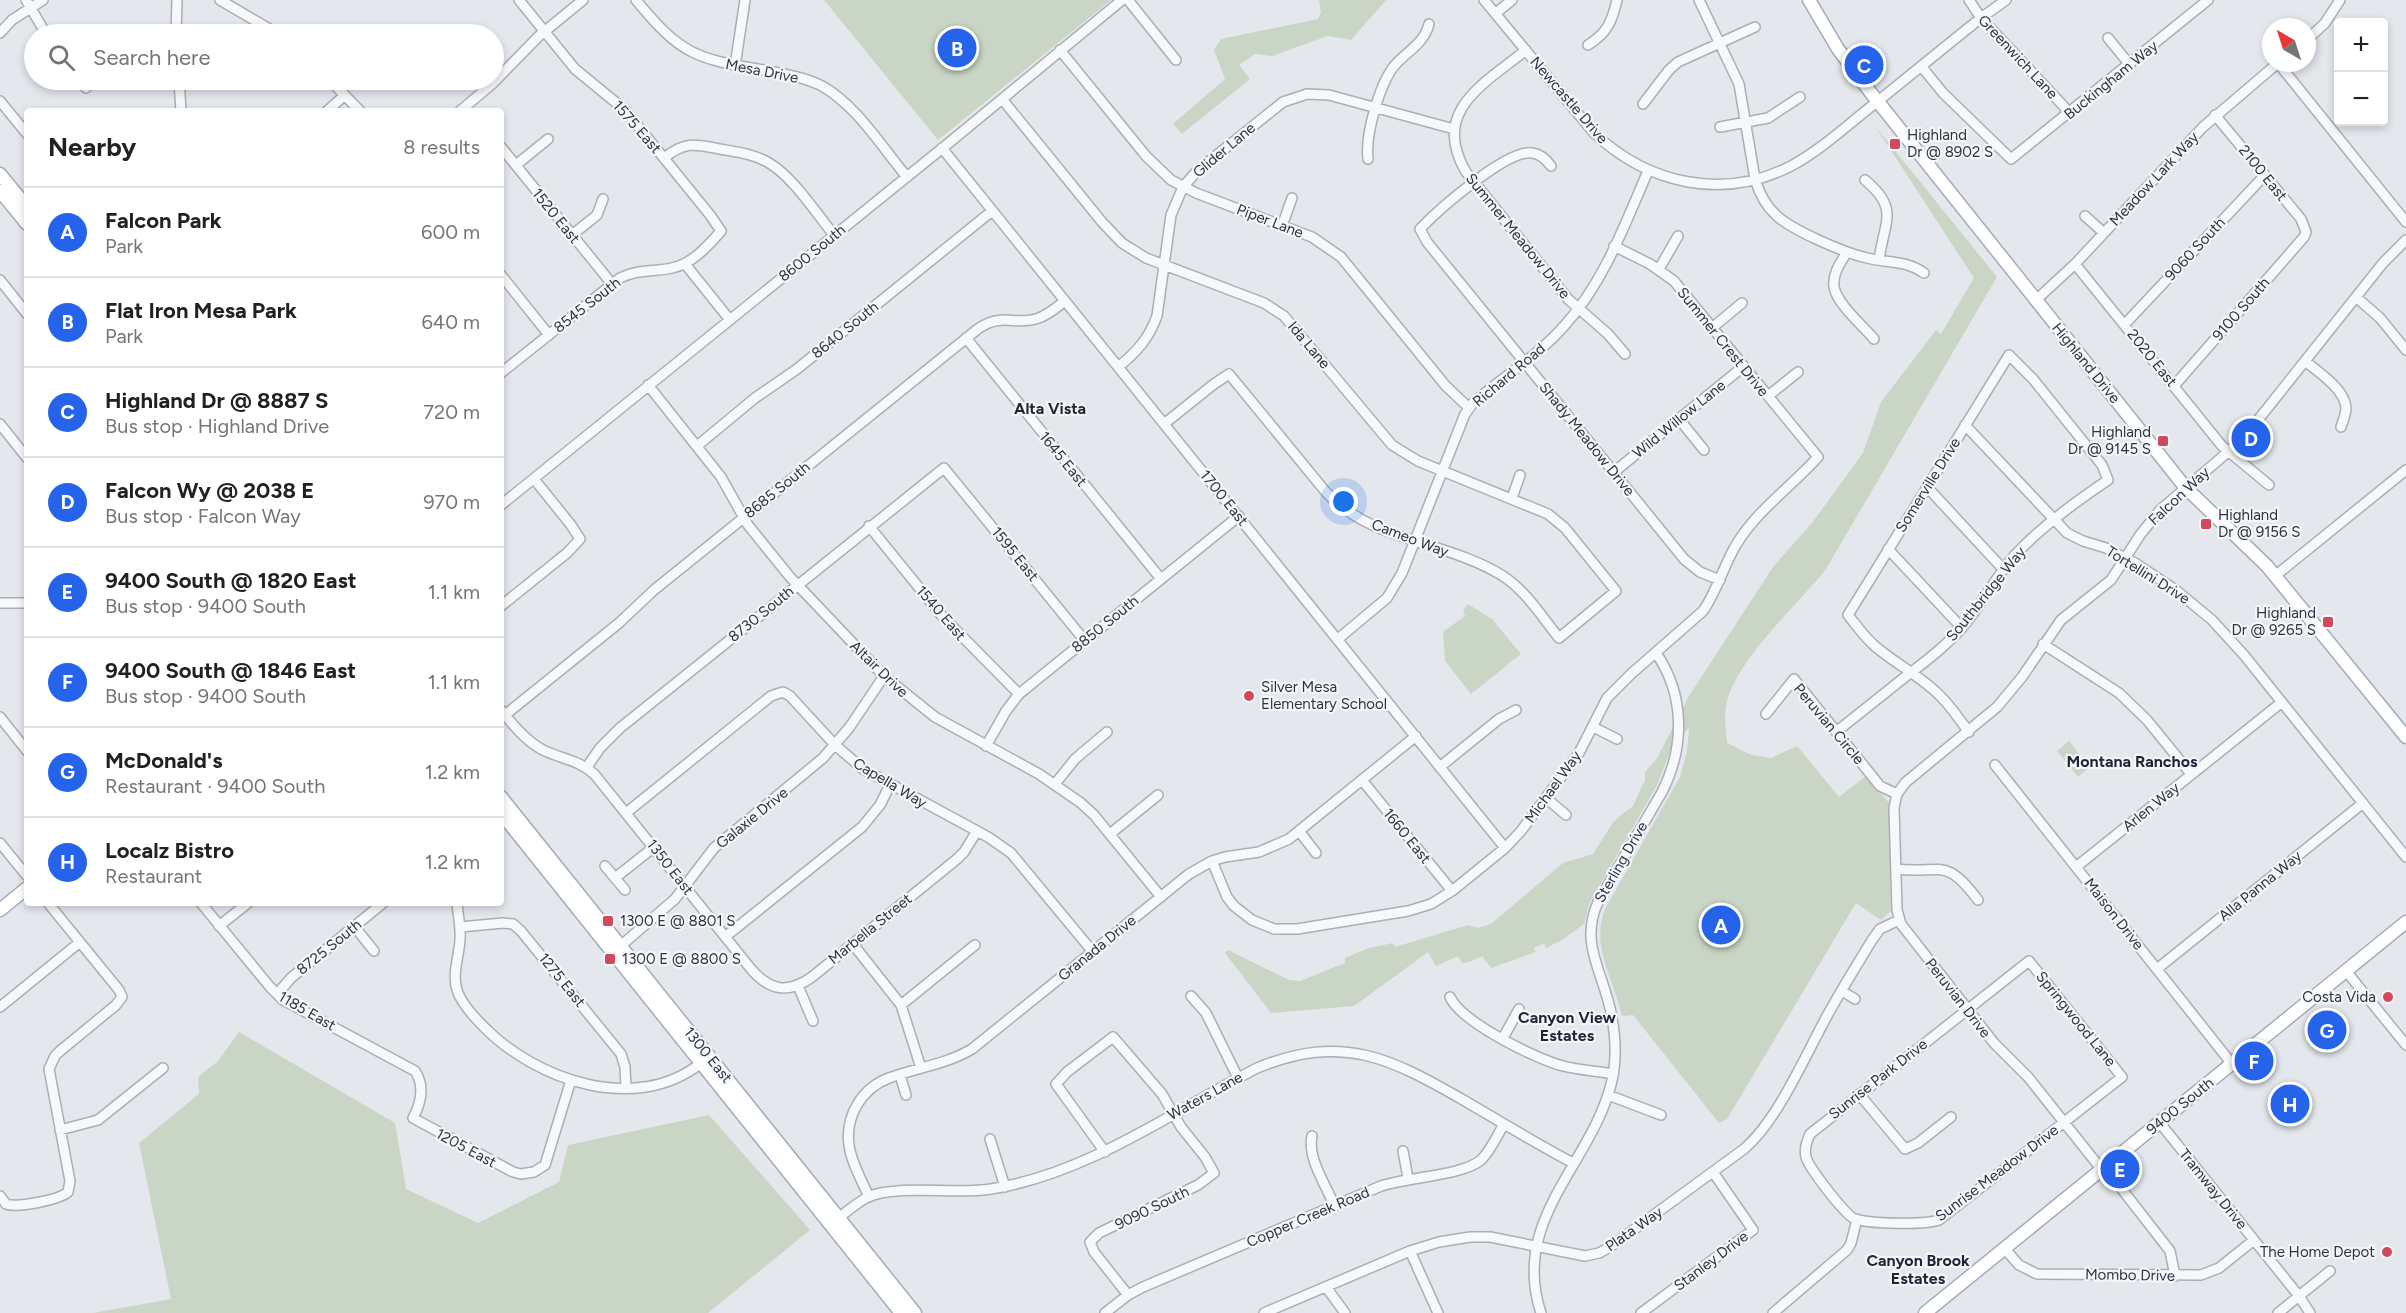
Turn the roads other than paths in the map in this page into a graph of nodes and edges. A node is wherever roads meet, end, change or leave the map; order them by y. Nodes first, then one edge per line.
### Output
1 (43, 0) edge
2 (177, 0) edge
3 (220, 0) edge
4 (519, 0) edge
5 (583, 0) edge
6 (636, 0) edge
7 (745, 0) edge
8 (1122, 0) edge
9 (1128, 0) edge
10 (1484, 0) edge
11 (1512, 0) edge
12 (1617, 0) edge
13 (1699, 0) edge
14 (1809, 0) edge
15 (1969, 0) edge
16 (2007, 0) edge
17 (2208, 0) edge
18 (2340, 0) edge
19 (29, 4) edge
20 (237, 4) edge
21 (1496, 13) junction
22 (1981, 18) junction
23 (40, 24) edge
24 (176, 24) edge
25 (264, 24) edge
26 (1429, 24) dead end
27 (1755, 27) dead end
28 (2316, 31) edge
29 (544, 32) junction
30 (0, 33) edge
31 (2109, 38) dead end
32 (1720, 42) junction
33 (1588, 45) dead end
34 (1060, 50) junction
35 (1526, 50) junction
36 (1176, 60) dead end
37 (2130, 64) junction
38 (735, 66) junction
39 (1921, 66) junction
40 (504, 72) edge
41 (2267, 72) edge
42 (2285, 72) edge
43 (180, 90) edge
44 (340, 90) edge
45 (486, 90) edge
46 (345, 95) junction
47 (1800, 97) dead end
48 (1002, 99) junction
49 (0, 100) edge
50 (1877, 102) junction
51 (1643, 104) dead end
52 (181, 108) edge
53 (330, 108) edge
54 (357, 108) edge
55 (467, 108) edge
56 (1376, 109) junction
57 (2070, 113) junction
58 (2215, 115) junction
59 (1746, 124) junction
60 (1720, 127) dead end
61 (1454, 129) junction
62 (24, 130) edge
63 (548, 139) dead end
64 (942, 148) junction
65 (504, 151) edge
66 (664, 158) junction
67 (1368, 159) dead end
68 (516, 165) junction
69 (1551, 165) dead end
70 (1648, 171) junction
71 (0, 174) edge
72 (2265, 175) junction
73 (906, 177) junction
74 (1755, 179) junction
75 (1865, 180) dead end
76 (1474, 183) junction
77 (1183, 187) junction
78 (0, 191) edge
79 (1292, 198) dead end
80 (603, 199) dead end
81 (24, 203) edge
82 (992, 211) junction
83 (2085, 216) dead end
84 (24, 221) edge
85 (2406, 222) edge
86 (1282, 226) junction
87 (2306, 232) joint
88 (2104, 233) junction
89 (572, 235) junction
90 (834, 235) junction
91 (1678, 236) dead end
92 (2406, 240) edge
93 (1614, 246) junction
94 (1847, 252) junction
95 (1879, 260) junction
96 (685, 264) junction
97 (2075, 264) junction
98 (1164, 265) junction
99 (1659, 269) junction
100 (1924, 273) dead end
101 (504, 279) edge
102 (0, 280) edge
103 (612, 284) junction
104 (2356, 297) junction
105 (2036, 300) junction
106 (1065, 301) junction
107 (1742, 303) dead end
108 (1579, 309) junction
109 (24, 310) edge
110 (729, 320) junction
111 (2125, 324) junction
112 (1712, 327) junction
113 (549, 334) junction
114 (966, 338) junction
115 (1874, 339) dead end
116 (2406, 350) edge
117 (1625, 354) dead end
118 (1524, 361) junction
119 (2305, 361) junction
120 (1744, 366) junction
121 (1118, 367) junction
122 (504, 372) edge
123 (1798, 372) dead end
124 (648, 386) junction
125 (2174, 386) junction
126 (1767, 396) junction
127 (1469, 408) junction
128 (1679, 419) junction
129 (0, 424) edge
130 (1164, 424) junction
131 (1965, 425) junction
132 (2341, 427) dead end
133 (697, 446) junction
134 (1704, 450) dead end
135 (2228, 452) junction
136 (24, 454) edge
137 (1818, 457) joint
138 (944, 468) joint
139 (1441, 470) junction
140 (2406, 470) edge
141 (1614, 472) junction
142 (1520, 475) dead end
143 (534, 478) junction
144 (2108, 480) joint
145 (2269, 485) dead end
146 (2186, 487) junction
147 (1927, 488) junction
148 (1512, 498) junction
149 (504, 503) edge
150 (1239, 516) junction
151 (743, 517) junction
152 (2054, 520) junction
153 (869, 526) junction
154 (1415, 540) junction
155 (1888, 549) junction
156 (2126, 558) junction
157 (2003, 569) junction
158 (2275, 576) junction
159 (1161, 579) junction
160 (1720, 580) junction
161 (797, 585) junction
162 (1616, 591) joint
163 (0, 603) edge
164 (24, 603) edge
165 (504, 604) edge
166 (1962, 628) junction
167 (1338, 639) junction
168 (1085, 641) junction
169 (2043, 645) junction
170 (1656, 653) junction
171 (1911, 672) junction
172 (884, 676) junction
173 (1019, 694) junction
174 (2282, 702) junction
175 (1516, 710) dead end
176 (504, 711) edge
177 (504, 713) edge
178 (1766, 714) dead end
179 (0, 717) edge
180 (1593, 727) junction
181 (1107, 732) dead end
182 (1836, 732) junction
183 (1969, 732) junction
184 (1416, 736) junction
185 (2406, 737) edge
186 (1617, 739) dead end
187 (835, 745) junction
188 (986, 746) junction
189 (24, 747) edge
190 (1995, 765) dead end
191 (1441, 766) junction
192 (587, 767) junction
193 (2192, 774) junction
194 (1362, 780) junction
195 (1055, 784) junction
196 (890, 785) junction
197 (1897, 794) junction
198 (1158, 795) dead end
199 (1546, 798) junction
200 (2362, 802) junction
201 (504, 808) edge
202 (626, 813) junction
203 (1566, 814) dead end
204 (977, 831) junction
205 (1299, 831) junction
206 (1110, 834) junction
207 (0, 843) edge
208 (654, 847) junction
209 (1505, 848) junction
210 (1316, 853) dead end
211 (2406, 858) edge
212 (1212, 861) junction
213 (605, 866) dead end
214 (2076, 867) junction
215 (1896, 869) junction
216 (24, 872) edge
217 (615, 878) junction
218 (685, 887) junction
219 (24, 890) edge
220 (624, 890) dead end
221 (1452, 891) junction
222 (1161, 897) junction
223 (1978, 900) dead end
224 (50, 906) edge
225 (203, 906) edge
226 (244, 906) edge
227 (379, 906) edge
228 (457, 906) edge
229 (0, 910) edge
230 (1899, 920) junction
231 (2406, 922) edge
232 (219, 926) junction
233 (354, 926) junction
234 (460, 927) junction
235 (725, 937) junction
236 (80, 942) junction
237 (852, 943) junction
238 (975, 945) dead end
239 (616, 949) junction
240 (374, 951) dead end
241 (1093, 952) junction
242 (2029, 961) joint
243 (2157, 969) junction
244 (2346, 971) junction
245 (798, 986) junction
246 (1842, 991) junction
247 (277, 994) junction
248 (1191, 996) dead end
249 (1450, 997) dead end
250 (1855, 999) dead end
251 (901, 1005) junction
252 (0, 1007) edge
253 (1519, 1009) dead end
254 (1967, 1009) junction
255 (813, 1021) dead end
256 (1503, 1038) junction
257 (2406, 1045) edge
258 (701, 1063) junction
259 (2232, 1064) junction
260 (163, 1068) dead end
261 (921, 1068) junction
262 (1613, 1074) junction
263 (900, 1075) junction
264 (2122, 1077) joint
265 (1238, 1078) junction
266 (571, 1080) junction
267 (626, 1088) junction
268 (1859, 1094) junction
269 (906, 1095) dead end
270 (1608, 1095) junction
271 (1173, 1114) junction
272 (1661, 1115) dead end
273 (1951, 1117) dead end
274 (413, 1118) joint
275 (2064, 1122) junction
276 (2160, 1123) junction
277 (1504, 1124) junction
278 (60, 1130) junction
279 (1312, 1136) dead end
280 (990, 1139) dead end
281 (1403, 1151) dead end
282 (1105, 1152) junction
283 (1573, 1164) junction
284 (2102, 1170) junction
285 (1713, 1172) junction
286 (1408, 1178) junction
287 (1005, 1186) junction
288 (2121, 1188) dead end
289 (0, 1196) edge
290 (869, 1197) junction
291 (1334, 1205) junction
292 (1857, 1219) junction
293 (835, 1221) junction
294 (2254, 1240) junction
295 (1536, 1246) junction
296 (2005, 1249) junction
297 (1410, 1251) junction
298 (2330, 1271) dead end
299 (2175, 1275) junction
300 (1326, 1287) junction
301 (1128, 1294) junction
302 (2299, 1296) junction
303 (901, 1313) edge
304 (915, 1313) edge
305 (1105, 1313) edge
306 (1264, 1313) edge
307 (1345, 1313) edge
308 (1438, 1313) edge
309 (1541, 1313) edge
310 (1641, 1313) edge
311 (1773, 1313) edge
312 (1925, 1313) edge
313 (2278, 1313) edge
314 (2310, 1313) edge

1 - 19 street
2 - 24 street
3 - 20 street
4 - 29 street, 1575 East
5 - 29 street
6 - 38 street, Mesa Drive
7 - 38 street
8 - 34 street, 8600 South
9 - 36 street
10 - 21 street, Newcastle Drive
11 - 21 street
12 - 33 street
13 - 32 street
14 - 50 main road, Highland Drive
15 - 22 street, Greenwich Lane
16 - 22 street, Newcastle Drive
17 - 37 street, Buckingham Way
18 - 28 street
19 - 23 street
19 - 30 street
20 - 25 street
21 - 35 street, Newcastle Drive
22 - 39 street, Newcastle Drive
22 - 57 street, Greenwich Lane
26 - 56 street
27 - 32 street
29 - 40 street
29 - 66 street, 1575 East
31 - 37 street
32 - 51 street
32 - 59 street
34 - 48 street, 8600 South
34 - 77 street, Piper Lane
35 - 61 street
35 - 70 street, Newcastle Drive
37 - 57 street, Buckingham Way
38 - 73 street, Mesa Drive
39 - 50 street, Newcastle Drive
39 - 57 street, Buckingham Way
41 - 58 street, Meadow Lark Way
42 - 85 street
43 - 52 street
44 - 46 street
45 - 55 street
46 - 53 street
46 - 54 street
47 - 59 street
48 - 64 street, 8600 South
48 - 98 street, Ida Lane
49 - 62 street
50 - 74 street, Newcastle Drive
50 - 105 main road, Highland Drive
56 - 61 street, Glider Lane
56 - 67 street
56 - 77 street, Glider Lane
58 - 72 street, 2100 East
58 - 88 street, Meadow Lark Way
59 - 60 street
59 - 74 street
61 - 76 street, Summer Meadow Drive
63 - 68 street
64 - 73 street, 8600 South
64 - 82 street, 1700 East
65 - 68 street, 1520 East
66 - 90 street
66 - 96 street, 1575 East
68 - 89 street, 1520 East
69 - 76 street
70 - 74 street, Newcastle Drive
70 - 93 street, Richard Road
71 - 81 main road
72 - 87 street, 2100 East
72 - 111 street, 9060 South
73 - 90 street, 8600 South
74 - 94 street
75 - 95 street
76 - 108 street, Summer Meadow Drive
76 - 118 street, Shady Meadow Drive
77 - 86 street, Piper Lane
77 - 98 street, Glider Lane
78 - 84 main road
79 - 86 street
80 - 89 street
82 - 106 street, 1700 East
82 - 133 street, 8640 South
83 - 88 street
86 - 127 street, Piper Lane
87 - 125 street, 9100 South
88 - 97 street, Meadow Lark Way
89 - 103 street, 1520 East
90 - 110 street, 8600 South
91 - 99 street
92 - 104 street, Falcon Way
93 - 99 street, Summer Crest Drive
93 - 108 street, Richard Road
94 - 95 street
94 - 115 street
95 - 100 street
96 - 103 street, 8545 South
96 - 110 street
97 - 105 street, Meadow Lark Way
97 - 111 street, 2020 East
98 - 121 street, Glider Lane
98 - 139 street, Ida Lane
99 - 112 street, Summer Crest Drive
101 - 113 street
102 - 109 street
103 - 113 street, 8545 South
104 - 116 street
104 - 119 street, Falcon Way
105 - 146 main road, Highland Drive
106 - 114 street, 8685 South
106 - 121 street, 1700 East
107 - 112 street
108 - 117 street, Summer Meadow Drive
108 - 118 street, Richard Road
110 - 124 street, 8600 South
111 - 125 street, 2020 East
112 - 120 street, Summer Crest Drive
113 - 122 street, 8545 South
114 - 151 street, 8685 South
114 - 159 street, 1645 East
118 - 127 street, Richard Road
118 - 141 street, Shady Meadow Drive
119 - 132 street
119 - 135 street, Falcon Way
120 - 126 street, Summer Crest Drive
120 - 128 street, Wild Willow Lane
121 - 130 street, 1700 East
123 - 126 street
124 - 133 street, Altair Drive
124 - 143 street, 8600 South
125 - 135 street, 2020 East
126 - 137 street, Summer Crest Drive
127 - 139 street, Richard Road
128 - 134 street
128 - 141 street, Wild Willow Lane
129 - 136 street
130 - 150 street, 1700 East
130 - 154 street, Cameo Way
131 - 144 street, Somerville Drive
131 - 147 street, Somerville Drive
131 - 152 street, Tortellini Drive
133 - 151 street, Altair Drive
135 - 145 street, 2020 East
135 - 146 street, Falcon Way
137 - 160 street, Michael Way
138 - 153 street, 8730 South
138 - 168 street, 1595 East
139 - 148 street, Ida Lane
139 - 154 street, Richard Road
140 - 158 street
141 - 160 street, Shady Meadow Drive
142 - 148 street
143 - 149 street, 8600 South
143 - 165 street
144 - 152 street, Southbridge Way
146 - 156 street, Falcon Way
146 - 158 main road, Highland Drive
147 - 155 street, Somerville Drive
147 - 157 street
148 - 162 street, Ida Lane
150 - 159 street, 8850 South
150 - 167 street, 1700 East
151 - 161 street, Altair Drive
151 - 176 street, 8685 South
152 - 156 street, Tortellini Drive
152 - 157 street, Southbridge Way
153 - 161 street, 8730 South
153 - 173 street, 1540 East
154 - 162 street, Cameo Way
154 - 167 street, Richard Road
155 - 166 street
155 - 171 street, Somerville Drive
156 - 169 street, Falcon Way
156 - 174 street, Tortellini Drive
157 - 166 street, Southbridge Way
158 - 185 main road, Highland Drive
159 - 168 street, 8850 South
160 - 170 street, Michael Way
161 - 172 street, Altair Drive
161 - 192 street, 8730 South
163 - 164 street
166 - 171 street, Southbridge Way
167 - 184 street, 1700 East
168 - 173 street, 8850 South
169 - 183 street, Falcon Way
169 - 193 street
170 - 180 street, Michael Way
170 - 262 street, Sterling Drive
171 - 182 street, Southbridge Way
171 - 183 street
172 - 187 street, Galaxie Drive
172 - 188 street, Altair Drive
173 - 188 street, 8850 South
174 - 193 street, Arlen Way
174 - 200 street, Tortellini Drive
175 - 191 street
177 - 192 street
178 - 182 street, Peruvian Circle
179 - 189 street
180 - 186 street
180 - 199 street, Michael Way
181 - 195 street
182 - 197 street, Peruvian Circle
183 - 197 street, Falcon Way
184 - 191 street, 1700 East
184 - 194 street, Granada Drive
187 - 196 street, Capella Way
187 - 202 street, Capella Way
187 - 218 street, Galaxie Drive
188 - 195 street, Altair Drive
190 - 214 street, Maison Drive
191 - 209 street, 1700 East
192 - 202 street, 1350 East
193 - 214 street, Arlen Way
194 - 205 street, Granada Drive
194 - 221 street, 1660 East
195 - 206 street, Altair Drive
196 - 204 street, Capella Way
196 - 235 street
197 - 215 street
198 - 206 street
199 - 203 street
199 - 209 street, Michael Way
200 - 211 street, Tortellini Drive
200 - 243 street, Alla Panna Way
201 - 239 main road, 1300 East
202 - 208 street, 1350 East
204 - 237 street, Marbella Street
204 - 241 street, Capella Way
205 - 210 street
205 - 212 street, Granada Drive
206 - 222 street, Altair Drive
207 - 216 street
208 - 217 street
208 - 218 street, 1350 East
209 - 221 street, Michael Way
212 - 221 street, Michael Way
212 - 222 street, Granada Drive
213 - 217 street
214 - 243 street, Maison Drive
215 - 223 street
215 - 230 street
217 - 220 street
218 - 235 street, 1350 East
218 - 239 street, Galaxie Drive
219 - 229 main road
222 - 241 street, Granada Drive
224 - 236 street
225 - 232 street, 1185 East
226 - 232 street
227 - 233 street, 8725 South
228 - 234 street
230 - 246 street, Plata Way
230 - 254 street, Peruvian Drive
231 - 244 main road, 9400 South
232 - 247 street, 1185 East
233 - 240 street
233 - 247 street, 8725 South
234 - 266 street
234 - 267 street, 1275 East
235 - 245 street, 1350 East
236 - 252 street
236 - 278 street
237 - 245 street, Marbella Street
237 - 251 street
238 - 251 street
239 - 258 main road, 1300 East
239 - 293 main road, 1300 East
241 - 261 street, Granada Drive
242 - 254 street, Sunrise Park Drive
242 - 264 street, Springwood Lane
243 - 259 street, Maison Drive
244 - 257 street
244 - 259 main road, 9400 South
245 - 255 street
246 - 250 street
246 - 285 street, Plata Way
247 - 274 street, 1185 East
248 - 265 street
249 - 256 street
251 - 261 street
253 - 256 street
254 - 268 street, Sunrise Park Drive
254 - 275 street, Peruvian Drive
256 - 262 street
258 - 267 street
258 - 293 main road, 1300 East
259 - 276 main road, 9400 South
260 - 278 street
261 - 263 street, Granada Drive
262 - 270 street, Sterling Drive
263 - 269 street
263 - 290 street, Granada Drive
264 - 275 street, Sunrise Meadow Drive
265 - 271 street, Waters Lane
265 - 277 street, Waters Lane
266 - 267 street
266 - 274 street, 1205 East
268 - 273 street
268 - 292 street, Sunrise Park Drive
270 - 272 street
270 - 283 street, Sterling Drive
271 - 282 street, Waters Lane
271 - 282 street
271 - 301 street, 9090 South
275 - 284 street, Peruvian Drive
275 - 292 street, Sunrise Meadow Drive
276 - 284 main road, 9400 South
276 - 294 street, Tramway Drive
277 - 283 street, Waters Lane
277 - 286 street, Copper Creek Road
278 - 289 street
279 - 291 street
280 - 287 street
281 - 286 street
282 - 287 street, Waters Lane
283 - 295 street, Sterling Drive
284 - 296 main road, 9400 South
285 - 295 street, Plata Way
285 - 310 street, Stanley Drive
286 - 291 street, Copper Creek Road
287 - 290 street, Waters Lane
288 - 299 street
290 - 293 street, Waters Lane
291 - 301 street, Copper Creek Road
292 - 311 street
293 - 303 main road, 1300 East
293 - 304 main road, 1300 East
294 - 299 street, Mombo Drive
294 - 302 street, Tramway Drive
295 - 297 street, Plata Way
295 - 309 street, Sterling Drive
296 - 299 street, Mombo Drive
296 - 312 main road, 9400 South
297 - 300 street, Plata Way
297 - 308 street
298 - 302 street
300 - 306 street, Plata Way
300 - 307 street
301 - 305 street, Copper Creek Road
302 - 313 street
302 - 314 street, Tramway Drive

